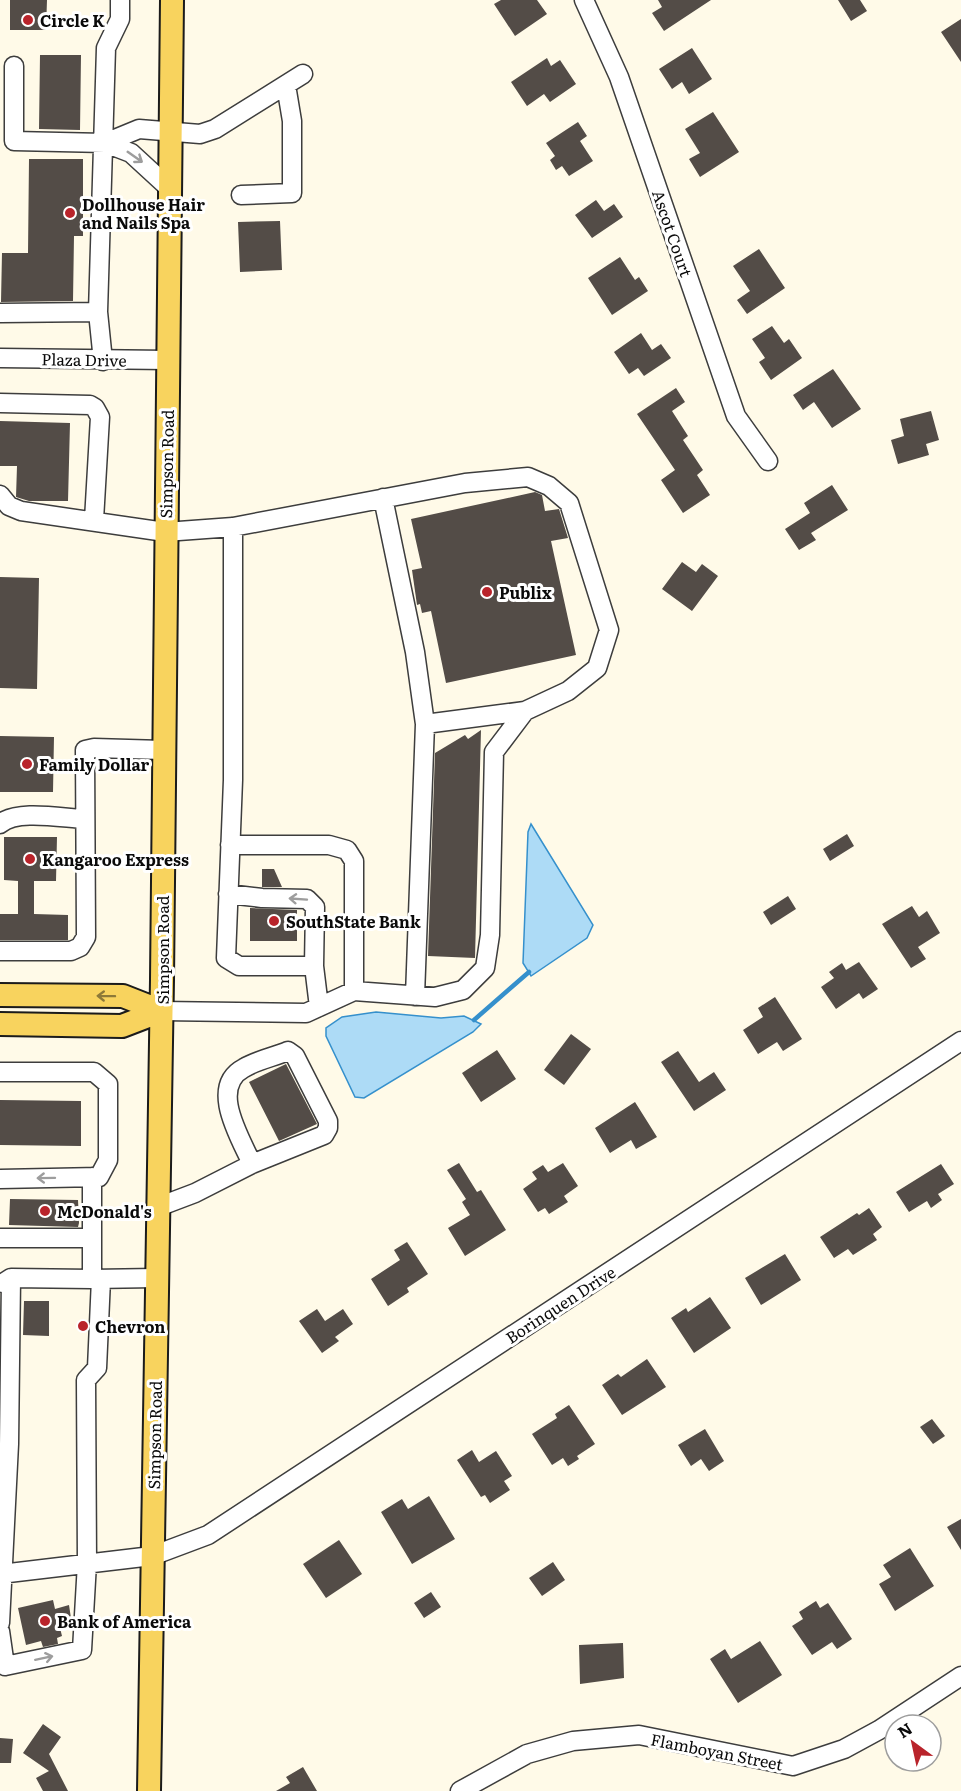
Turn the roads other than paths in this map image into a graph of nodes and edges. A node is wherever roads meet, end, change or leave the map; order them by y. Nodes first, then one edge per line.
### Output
1 (120, 0) edge
2 (172, 0) edge
3 (584, 0) edge
4 (14, 66) dead end
5 (303, 74) dead end
6 (286, 85) junction
7 (169, 131) junction
8 (105, 143) junction
9 (168, 187) junction
10 (241, 195) dead end
11 (98, 312) junction
12 (0, 314) edge
13 (0, 357) edge
14 (168, 360) junction
15 (103, 361) junction
16 (0, 403) edge
17 (768, 461) dead end
18 (0, 495) edge
19 (383, 498) junction
20 (94, 520) junction
21 (233, 527) junction
22 (165, 532) junction
23 (525, 711) junction
24 (425, 724) junction
25 (163, 750) junction
26 (84, 819) junction
27 (0, 824) edge
28 (230, 845) junction
29 (228, 894) junction
30 (0, 951) edge
31 (314, 966) junction
32 (354, 991) junction
33 (0, 995) edge
34 (415, 996) junction
35 (319, 1007) junction
36 (161, 1011) junction
37 (0, 1024) edge
38 (961, 1041) edge
39 (0, 1072) edge
40 (252, 1164) junction
41 (92, 1177) junction
42 (0, 1179) edge
43 (158, 1207) junction
44 (0, 1238) edge
45 (92, 1238) junction
46 (156, 1278) junction
47 (96, 1279) junction
48 (6, 1282) edge
49 (152, 1556) junction
50 (87, 1563) junction
51 (2, 1573) edge
52 (0, 1623) edge
53 (0, 1631) edge
54 (961, 1676) edge
55 (149, 1791) edge
56 (460, 1791) edge

1 - 8 street
2 - 7 main road, Simpson Road
3 - 17 street, Ascot Court
4 - 8 street
5 - 6 street
6 - 7 street
6 - 10 street
7 - 8 street
7 - 9 main road, Simpson Road
8 -> 9 street
8 - 11 street
9 - 14 main road, Simpson Road
11 - 12 street
11 - 15 street
13 - 15 street, Plaza Drive
14 - 15 street, Plaza Drive
14 - 22 main road, Simpson Road
16 - 20 street
18 - 20 street
19 - 21 street
19 - 23 street
19 - 24 street
20 - 22 street
21 - 22 street
21 - 28 street
22 - 25 main road, Simpson Road
23 - 24 street
23 - 34 street
24 - 34 street
25 - 26 street
25 - 36 main road, Simpson Road
26 - 27 street
26 - 30 street
28 - 29 street
28 - 32 street
31 -> 29 street
29 - 31 street
31 - 35 street
32 - 34 street
32 - 35 street
36 -> 33 main road
35 - 36 street
36 - 37 main road
36 - 43 main road, Simpson Road
38 - 49 street, Borinquen Drive
39 - 41 street
40 - 40 street
40 - 43 street
41 -> 42 street
41 - 45 street
43 - 46 main road, Simpson Road
44 - 45 street
45 - 47 street
46 - 47 street
46 - 49 main road, Simpson Road
47 - 48 street
47 - 50 street
48 - 51 street
49 - 50 street, Borinquen Drive
49 - 55 main road, Simpson Road
50 - 51 street, Borinquen Drive
53 -> 50 street
51 - 52 street
54 - 56 street, Flamboyan Street

